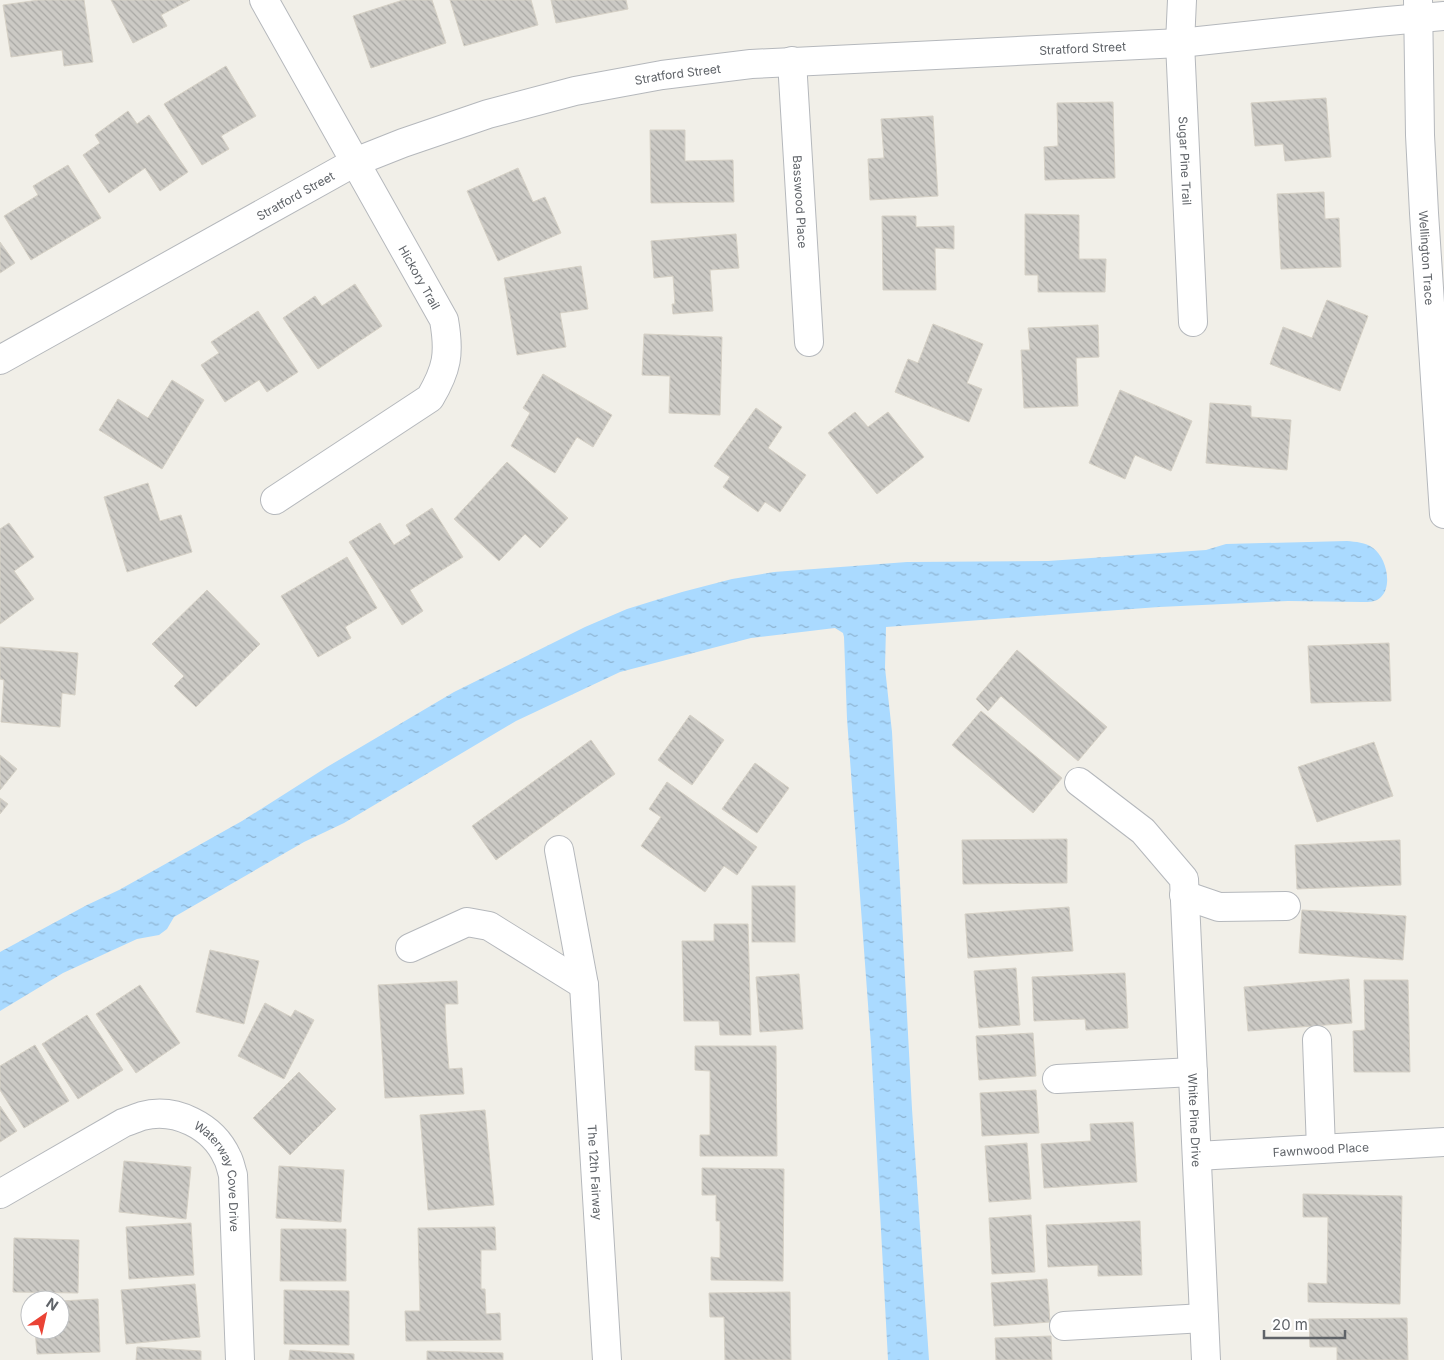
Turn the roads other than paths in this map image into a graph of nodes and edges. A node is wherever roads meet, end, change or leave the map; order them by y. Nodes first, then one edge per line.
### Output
1 (264, 0) edge
2 (1182, 0) edge
3 (1417, 9) edge
4 (1444, 16) edge
5 (1180, 43) junction
6 (792, 62) junction
7 (355, 162) junction
8 (1434, 212) edge
9 (1193, 322) dead end
10 (809, 342) dead end
11 (0, 360) edge
12 (1439, 377) edge
13 (275, 500) dead end
14 (1444, 508) edge
15 (1444, 514) edge
16 (1079, 782) dead end
17 (559, 850) dead end
18 (1184, 887) junction
19 (1286, 906) dead end
20 (410, 948) dead end
21 (584, 985) junction
22 (1317, 1040) dead end
23 (1193, 1072) junction
24 (1057, 1079) dead end
25 (1444, 1142) edge
26 (1320, 1149) junction
27 (1197, 1156) junction
28 (0, 1194) edge
29 (1204, 1318) junction
30 (1064, 1326) dead end
31 (240, 1360) edge
32 (607, 1360) edge
33 (1206, 1360) edge

1 - 7 street, Hickory Trail
2 - 5 street, Sugar Pine Trail
3 - 4 street, Stratford Street
3 - 5 street, Stratford Street
3 - 8 street, Wellington Trace
5 - 6 street, Stratford Street
5 - 9 street, Sugar Pine Trail
6 - 7 street, Stratford Street
6 - 10 street, Basswood Place
7 - 11 street, Stratford Street
7 - 13 street, Hickory Trail
8 - 12 street, Wellington Trace
12 - 14 street, Wellington Trace
14 - 15 street, Wellington Trace
16 - 18 street
17 - 21 street, The 12th Fairway
18 - 19 street
18 - 23 street, White Pine Drive
20 - 21 street
21 - 32 street, The 12th Fairway
22 - 26 street
23 - 24 street
23 - 27 street, White Pine Drive
25 - 26 street, Fawnwood Place
26 - 27 street, Fawnwood Place
27 - 29 street, White Pine Drive
28 - 31 street, Waterway Cove Drive
29 - 30 street
29 - 33 street, White Pine Drive

